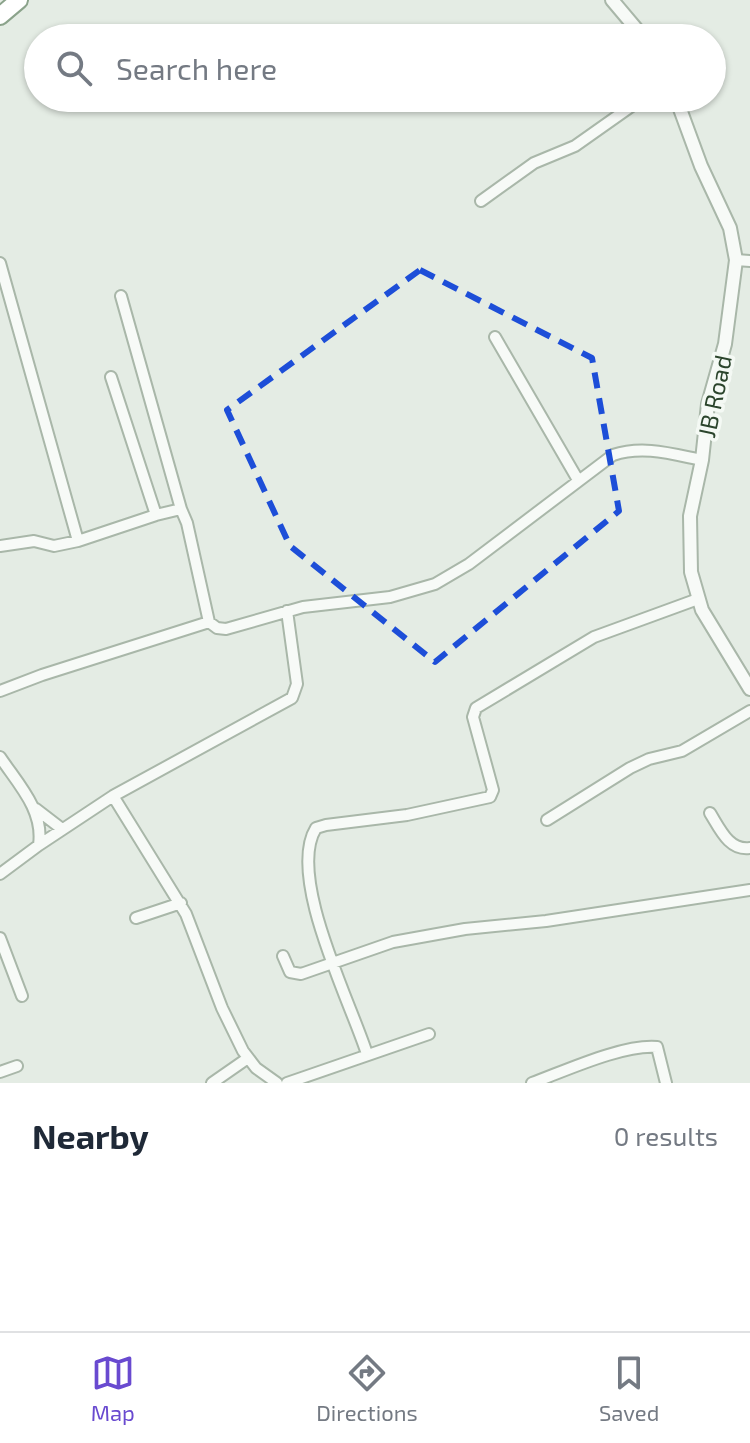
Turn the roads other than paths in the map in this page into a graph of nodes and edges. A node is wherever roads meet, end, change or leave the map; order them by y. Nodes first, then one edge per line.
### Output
1 (19, 0) edge
2 (612, 0) edge
3 (0, 16) edge
4 (632, 24) edge
5 (623, 112) edge
6 (681, 112) edge
7 (481, 201) dead end
8 (743, 261) edge
9 (0, 263) edge
10 (121, 296) dead end
11 (495, 337) dead end
12 (111, 377) dead end
13 (702, 460) junction
14 (578, 480) junction
15 (181, 509) junction
16 (156, 515) junction
17 (78, 541) junction
18 (0, 546) edge
19 (698, 599) junction
20 (287, 611) junction
21 (209, 622) junction
22 (750, 689) edge
23 (0, 691) edge
24 (750, 711) edge
25 (0, 757) edge
26 (113, 796) junction
27 (36, 809) junction
28 (710, 813) dead end
29 (547, 820) dead end
30 (62, 829) junction
31 (39, 845) junction
32 (750, 848) edge
33 (0, 874) edge
34 (750, 890) edge
35 (181, 903) junction
36 (136, 918) dead end
37 (0, 938) edge
38 (283, 956) dead end
39 (333, 962) junction
40 (22, 996) dead end
41 (429, 1034) dead end
42 (367, 1054) junction
43 (248, 1058) junction
44 (17, 1066) dead end
45 (0, 1072) edge
46 (212, 1083) edge
47 (277, 1083) edge
48 (287, 1083) edge
49 (532, 1083) edge
50 (666, 1083) edge

1 - 3 highway
2 - 4 street
5 - 7 street
6 - 8 street, JB Road
8 - 13 street, JB Road
9 - 17 street
10 - 15 street
11 - 14 street
12 - 16 street
13 - 14 street
13 - 19 street, JB Road
14 - 20 street
15 - 16 street
15 - 21 street
16 - 17 street
17 - 18 street
19 - 22 street, JB Road
19 - 39 street
20 - 21 street
20 - 26 street
21 - 23 street
24 - 29 street
25 - 27 street
26 - 30 street
26 - 35 street
27 - 30 street
27 - 31 street
28 - 32 street
30 - 31 street
31 - 33 street
34 - 39 street
35 - 36 street
35 - 43 street
37 - 40 street
38 - 39 street
39 - 42 street
41 - 42 street
42 - 48 street
43 - 46 street
43 - 47 street
44 - 45 street
49 - 50 street

